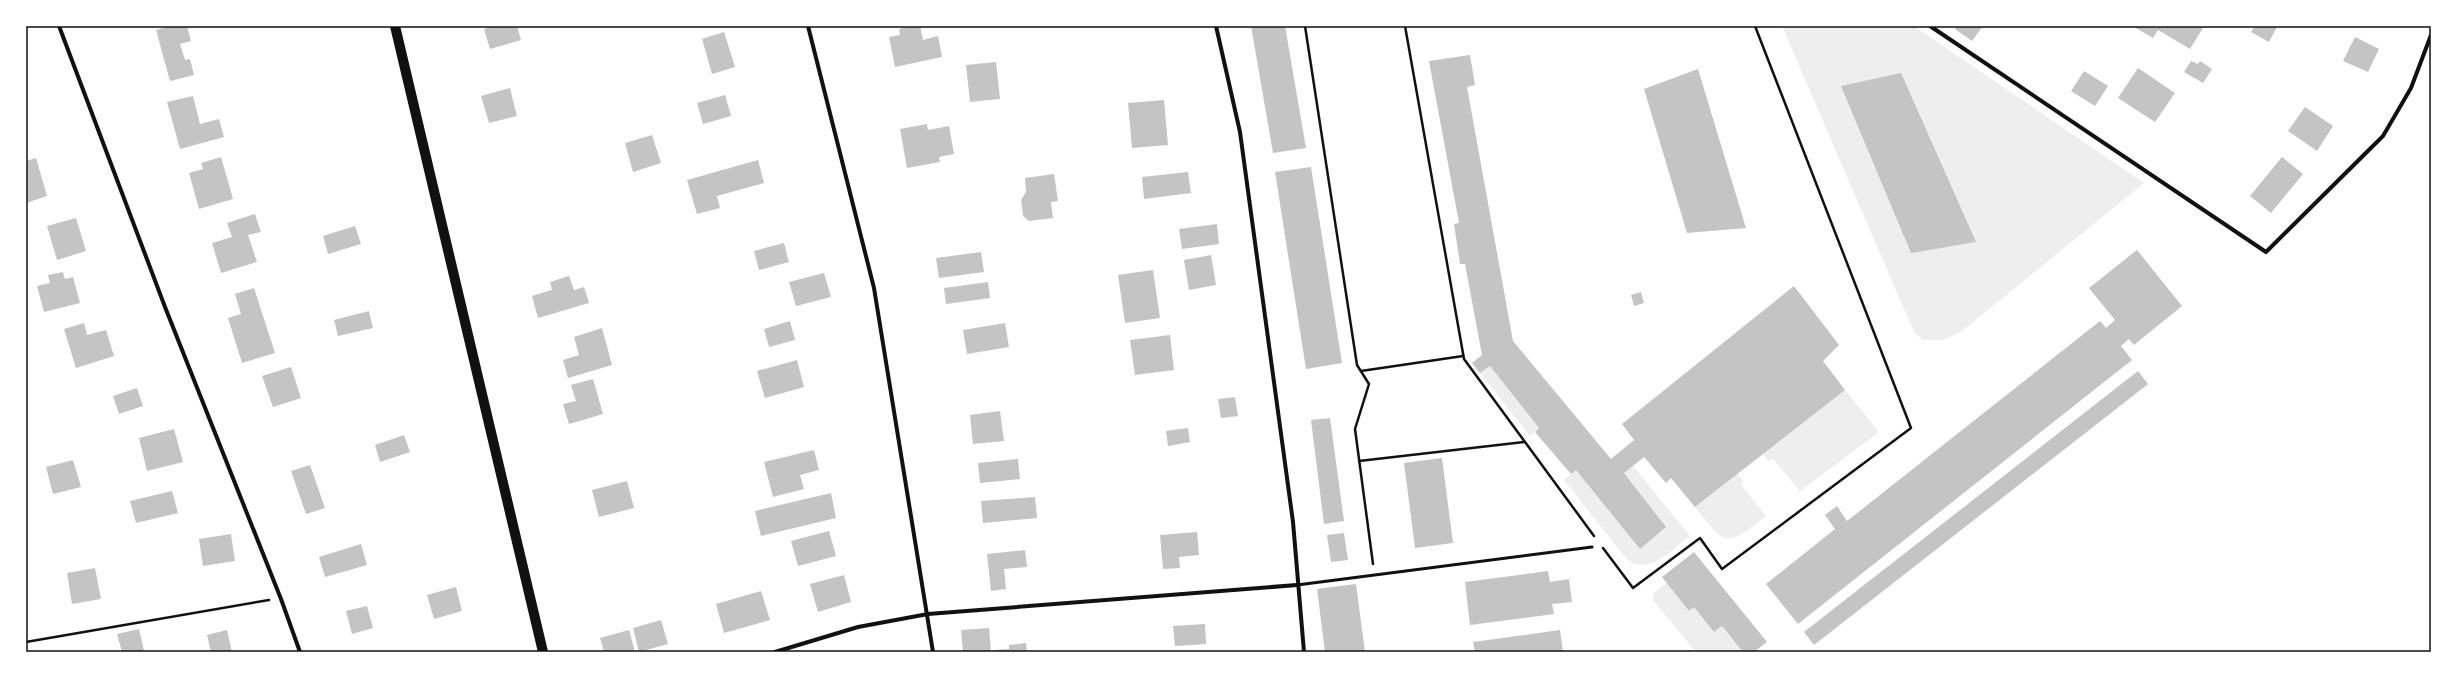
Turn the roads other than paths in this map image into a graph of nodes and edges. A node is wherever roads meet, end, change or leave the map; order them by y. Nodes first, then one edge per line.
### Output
1 (59, 26) edge
2 (395, 26) edge
3 (808, 26) edge
4 (1216, 26) edge
5 (1930, 26) edge
6 (2431, 35) edge
7 (1592, 547) dead end
8 (1297, 585) junction
9 (928, 614) junction
10 (300, 652) edge
11 (543, 652) edge
12 (775, 652) edge
13 (933, 652) edge
14 (1304, 652) edge

1 - 10 street
2 - 11 main road
3 - 9 street
4 - 8 street
5 - 6 street
7 - 8 lane
8 - 9 street
8 - 14 street
9 - 12 street
9 - 13 street

